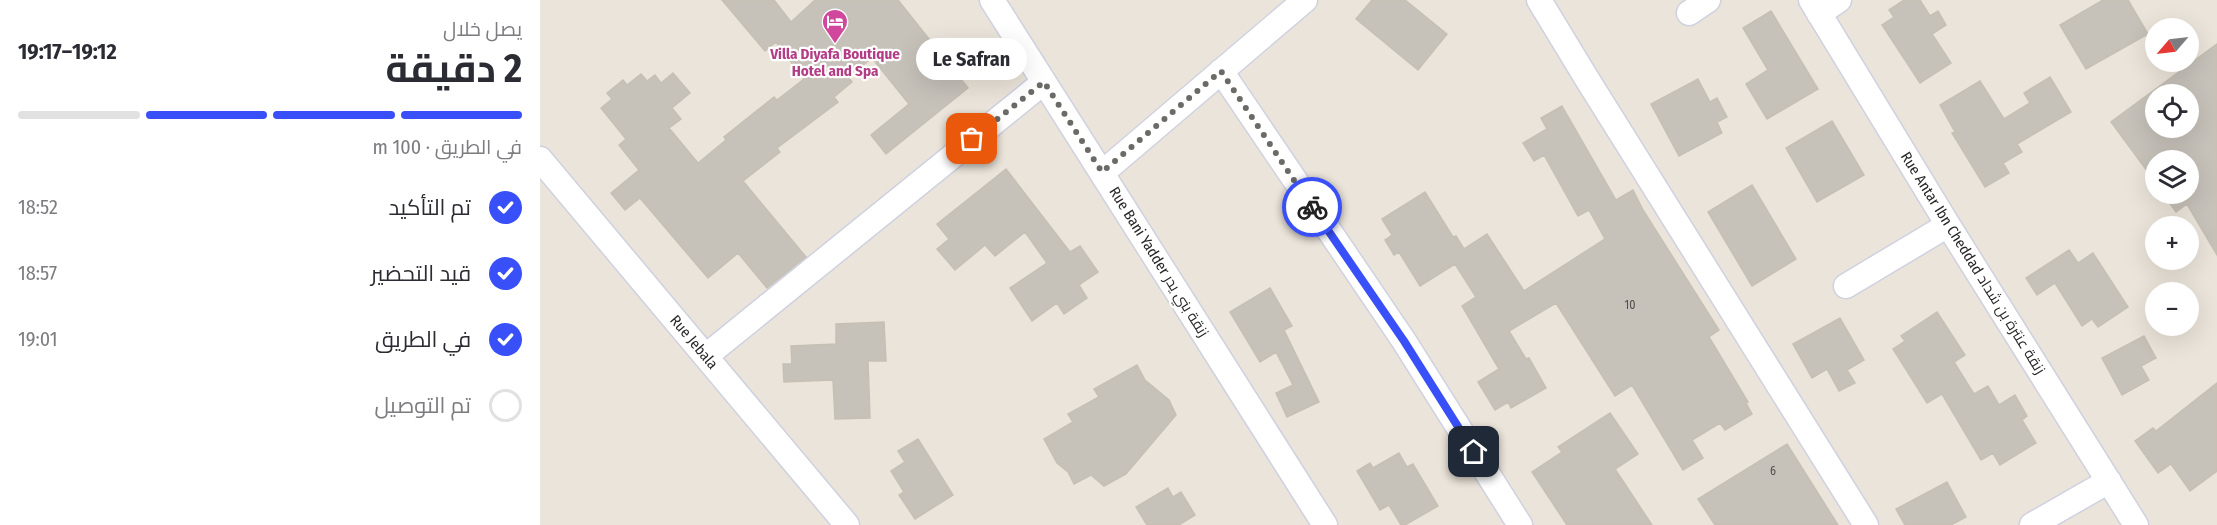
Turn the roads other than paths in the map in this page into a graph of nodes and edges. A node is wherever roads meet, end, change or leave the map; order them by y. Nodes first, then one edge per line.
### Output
1 (992, 0) edge
2 (1305, 0) edge
3 (1539, 0) edge
4 (1839, 0) edge
5 (1815, 7) edge
6 (1221, 71) junction
7 (1044, 82) junction
8 (540, 159) edge
9 (1102, 172) junction
10 (1948, 225) junction
11 (1846, 286) dead end
12 (706, 356) junction
13 (2109, 481) junction
14 (847, 525) edge
15 (1325, 525) edge
16 (1521, 525) edge
17 (1866, 525) edge
18 (2031, 525) edge
19 (2136, 525) edge

1 - 7 street, Rue Bani Yadder زنقة بني يدر
2 - 6 street
3 - 17 street
4 - 5 street
5 - 10 street, Rue Antar Ibn Cheddad زنقة عنترة بن شداد
6 - 9 street
6 - 16 street
7 - 9 street, Rue Bani Yadder زنقة بني يدر
7 - 12 street
8 - 12 street, Rue Jebala
9 - 15 street, Rue Bani Yadder زنقة بني يدر
10 - 11 street
10 - 13 street, Rue Antar Ibn Cheddad زنقة عنترة بن شداد
12 - 14 street, Rue Jebala
13 - 18 street
13 - 19 street, Rue Antar Ibn Cheddad زنقة عنترة بن شداد

